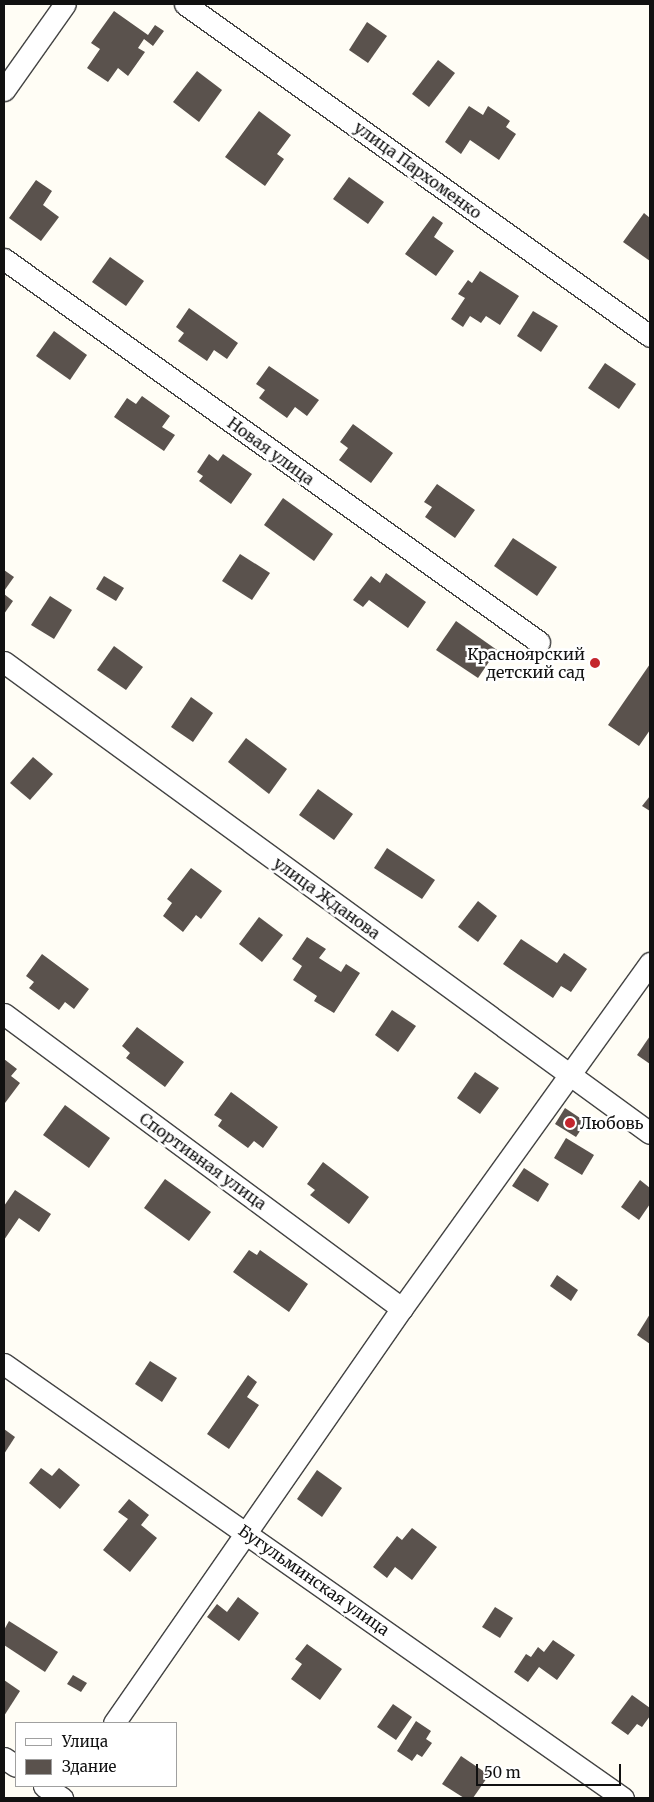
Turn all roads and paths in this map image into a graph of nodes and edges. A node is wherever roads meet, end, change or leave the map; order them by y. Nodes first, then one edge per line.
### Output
1 (63, 4) edge
2 (185, 4) edge
3 (4, 90) edge
4 (4, 259) edge
5 (650, 336) edge
6 (539, 642) dead end
7 (4, 662) edge
8 (650, 963) edge
9 (4, 1014) edge
10 (570, 1075) junction
11 (650, 1133) edge
12 (402, 1308) junction
13 (4, 1364) edge
14 (248, 1533) junction
15 (115, 1722) edge
16 (4, 1758) edge
17 (15, 1765) edge
18 (45, 1787) edge
19 (69, 1787) edge
20 (61, 1798) edge
21 (622, 1798) edge

1 - 3 street
2 - 5 street, улица Пархоменко
4 - 6 street, Новая улица
7 - 10 street, улица Жданова
8 - 10 street
9 - 12 street, Спортивная улица
10 - 11 street, улица Жданова
10 - 12 street
12 - 14 street
13 - 14 street, Бугульминская улица
14 - 15 street
14 - 21 street, Бугульминская улица
16 - 17 street
18 - 20 street
19 - 20 street

